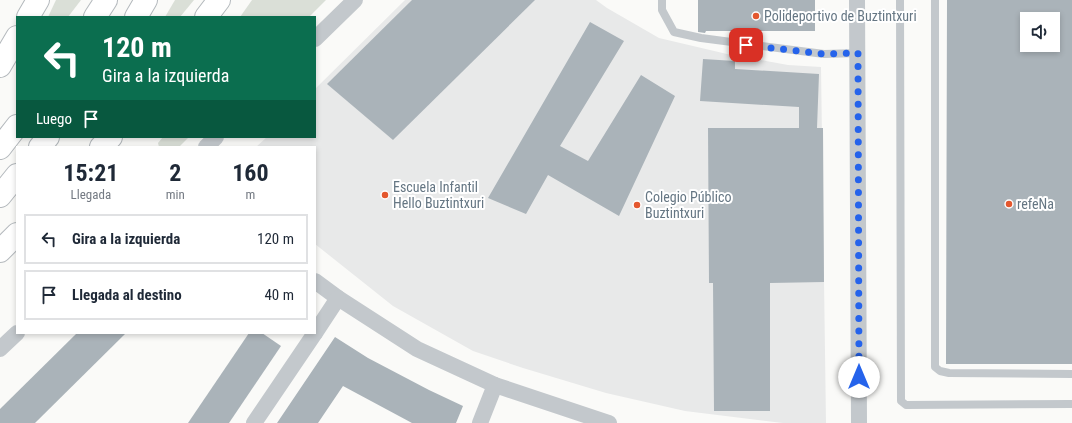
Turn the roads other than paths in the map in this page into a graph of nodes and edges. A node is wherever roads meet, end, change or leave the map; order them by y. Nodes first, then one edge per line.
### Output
1 (38, 0) edge
2 (106, 0) edge
3 (146, 0) edge
4 (219, 0) edge
5 (230, 0) edge
6 (355, 0) edge
7 (662, 0) edge
8 (857, 0) edge
9 (900, 0) edge
10 (935, 0) edge
11 (29, 16) edge
12 (96, 16) edge
13 (137, 16) edge
14 (207, 16) edge
15 (221, 16) edge
16 (16, 39) edge
17 (316, 39) edge
18 (858, 53) junction
19 (0, 66) edge
20 (16, 127) edge
21 (47, 138) edge
22 (105, 138) edge
23 (110, 138) edge
24 (215, 138) edge
25 (41, 146) edge
26 (99, 146) edge
27 (102, 146) edge
28 (207, 146) edge
29 (0, 148) edge
30 (16, 176) edge
31 (0, 196) edge
32 (16, 235) edge
33 (0, 251) edge
34 (316, 282) edge
35 (338, 298) junction
36 (316, 331) edge
37 (16, 334) edge
38 (314, 334) edge
39 (0, 349) edge
40 (1072, 374) edge
41 (495, 385) junction
42 (1072, 404) edge
43 (254, 423) edge
44 (480, 423) edge
45 (609, 423) edge
46 (859, 423) edge

1 - 11 highway
2 - 12 highway
3 - 13 highway
4 - 14 highway
5 - 15 highway
6 - 17 street
7 - 18 lane
8 - 18 street
9 - 42 lane
10 - 40 lane
16 - 19 highway
18 - 46 street
20 - 29 highway
21 - 25 highway
22 - 26 highway
23 - 27 highway
24 - 28 street
30 - 31 highway
32 - 33 highway
34 - 35 street
35 - 36 street
35 - 41 street
37 - 39 street
38 - 43 street
41 - 44 street
41 - 45 street

